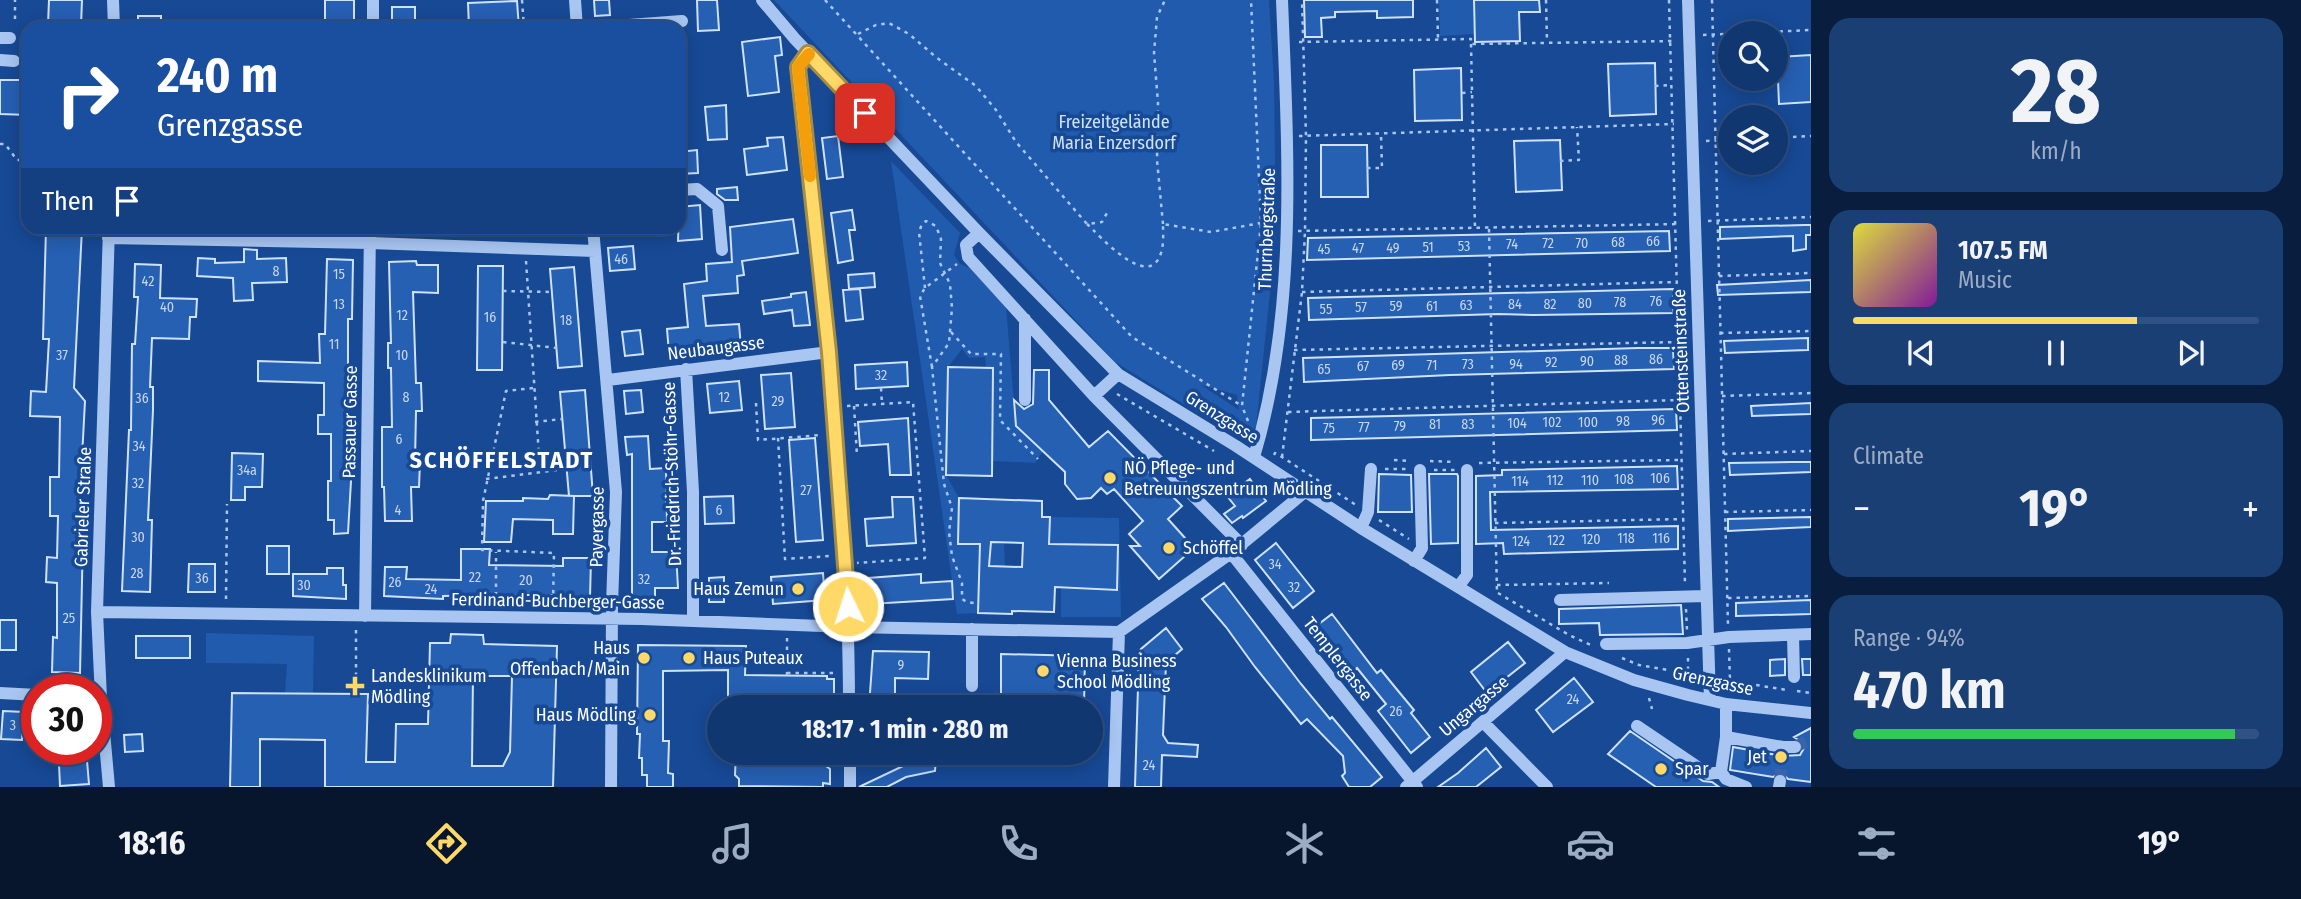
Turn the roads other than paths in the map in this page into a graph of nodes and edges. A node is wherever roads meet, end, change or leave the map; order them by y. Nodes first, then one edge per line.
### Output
1 (113, 0) edge
2 (373, 0) edge
3 (575, 0) edge
4 (762, 0) edge
5 (1282, 0) edge
6 (1688, 0) edge
7 (114, 21) edge
8 (373, 21) edge
9 (576, 21) edge
10 (808, 53) junction
11 (0, 60) edge
12 (14, 61) dead end
13 (686, 190) edge
14 (979, 233) junction
15 (109, 235) edge
16 (161, 235) edge
17 (370, 235) edge
18 (594, 235) edge
19 (370, 243) junction
20 (722, 250) dead end
21 (595, 251) junction
22 (1025, 319) junction
23 (829, 352) junction
24 (686, 369) junction
25 (1118, 374) junction
26 (608, 380) junction
27 (1094, 396) junction
28 (1025, 400) dead end
29 (1254, 457) junction
30 (1468, 465) road end
31 (1371, 469) dead end
32 (1420, 470) dead end
33 (1306, 491) junction
34 (1361, 528) junction
35 (1242, 545) junction
36 (1231, 554) junction
37 (1414, 561) junction
38 (1458, 587) junction
39 (1706, 596) junction
40 (1560, 600) dead end
41 (97, 612) junction
42 (360, 616) junction
43 (612, 619) junction
44 (693, 621) junction
45 (849, 627) junction
46 (972, 629) junction
47 (1119, 632) junction
48 (1811, 634) edge
49 (1793, 635) junction
50 (1708, 639) junction
51 (1606, 644) dead end
52 (1565, 652) junction
53 (98, 674) edge
54 (1794, 677) dead end
55 (972, 686) dead end
56 (0, 693) edge
57 (21, 694) edge
58 (849, 695) edge
59 (1710, 701) junction
60 (1726, 704) junction
61 (1811, 713) edge
62 (1483, 722) junction
63 (1637, 726) dead end
64 (1726, 737) junction
65 (1789, 747) tunnel mouth
66 (106, 765) edge
67 (849, 765) edge
68 (1721, 772) junction
69 (1412, 785) edge
70 (109, 787) edge
71 (611, 787) edge
72 (849, 787) edge
73 (1114, 787) edge
74 (1548, 787) edge
75 (1746, 787) edge

1 - 7 street
2 - 8 street
3 - 9 street
4 - 10 street, Grenzgasse
5 - 29 street, Thurnbergstraße
6 - 39 street, Ottensteinstraße
10 - 14 street, Grenzgasse
10 - 23 street
11 - 12 street
13 - 20 street
14 - 22 street
14 - 25 street, Grenzgasse
15 - 41 street, Gabrieler Straße
16 - 19 street
17 - 19 street, Passauer Gasse
18 - 21 street, Payergasse
19 - 21 street
19 - 42 street, Passauer Gasse
21 - 26 street, Payergasse
22 - 27 street
22 - 28 street
23 - 24 street, Neubaugasse
23 - 45 street
24 - 26 street, Neubaugasse
24 - 44 street, Dr.-Friedrich-Stöhr-Gasse
25 - 27 street
25 - 29 street, Grenzgasse
26 - 43 street, Payergasse
27 - 35 street
29 - 33 street, Grenzgasse
30 - 38 street
31 - 34 street
32 - 37 street
33 - 34 street, Grenzgasse
33 - 35 street
34 - 37 street, Grenzgasse
35 - 36 street
36 - 47 street
36 - 69 street, Templergasse
37 - 38 street, Grenzgasse
38 - 52 street, Grenzgasse
39 - 40 street
39 - 50 street, Ottensteinstraße
41 - 42 street, Ferdinand-Buchberger-Gasse
41 - 53 street, Gabrieler Straße
42 - 43 street, Ferdinand-Buchberger-Gasse
43 - 44 street, Ferdinand-Buchberger-Gasse
43 - 71 street, Payergasse
44 - 45 street, Ferdinand-Buchberger-Gasse
45 - 46 street, Ferdinand-Buchberger-Gasse
45 - 58 street
46 - 47 street, Ferdinand-Buchberger-Gasse
46 - 55 street
47 - 73 street
48 - 49 street
49 - 50 street
49 - 54 street
50 - 51 street
50 - 59 street, Ottensteinstraße
52 - 59 street, Grenzgasse
52 - 62 street, Ungargasse
56 - 57 street
59 - 60 street, Grenzgasse
60 - 61 street, Grenzgasse
60 - 64 street
62 - 69 street, Ungargasse
62 - 74 street
63 - 68 street
64 - 65 street
64 - 68 street
66 - 70 street, Gabrieler Straße
67 - 72 street
68 - 75 street

